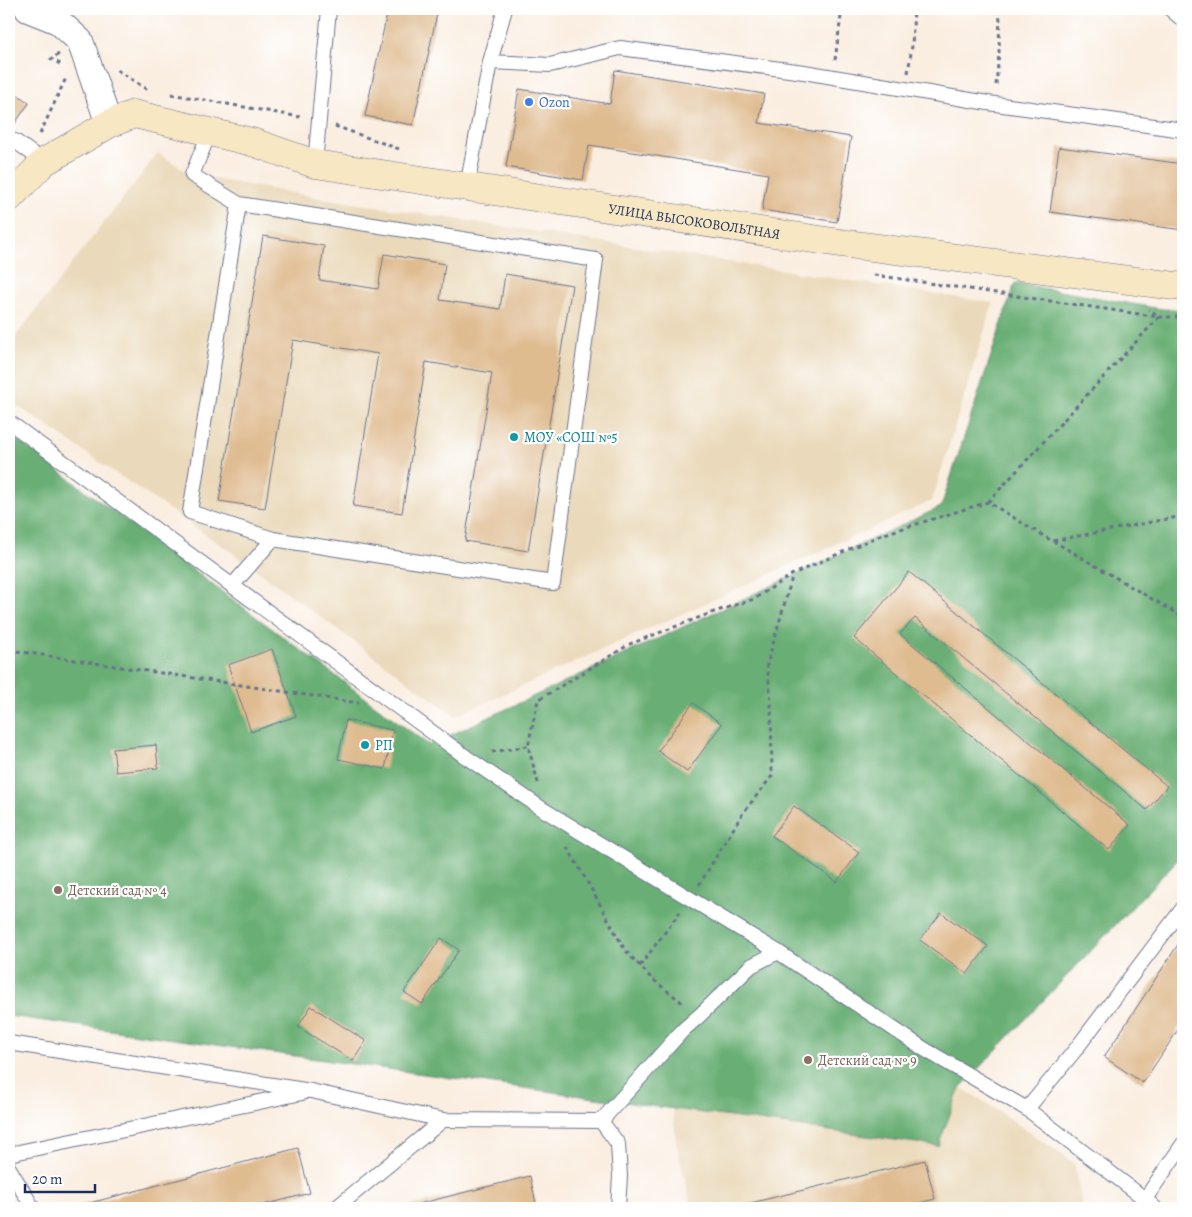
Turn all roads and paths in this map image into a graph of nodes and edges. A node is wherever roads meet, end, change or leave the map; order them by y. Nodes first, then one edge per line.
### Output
1 (28, 9) edge
2 (329, 9) edge
3 (505, 9) edge
4 (842, 9) edge
5 (914, 9) edge
6 (1000, 9) edge
7 (1170, 9) edge
8 (63, 15) edge
9 (1183, 20) edge
10 (490, 62) junction
11 (833, 76) junction
12 (905, 89) junction
13 (994, 104) junction
14 (109, 124) junction
15 (1183, 130) edge
16 (210, 131) junction
17 (15, 141) dead end
18 (44, 162) junction
19 (315, 164) junction
20 (467, 187) junction
21 (9, 198) edge
22 (238, 204) junction
23 (1183, 288) edge
24 (1145, 306) dead end
25 (9, 422) edge
26 (988, 502) junction
27 (1183, 516) edge
28 (273, 539) junction
29 (1052, 541) junction
30 (793, 574) junction
31 (232, 586) junction
32 (1182, 618) edge
33 (9, 650) edge
34 (361, 703) dead end
35 (528, 746) junction
36 (466, 757) junction
37 (544, 810) junction
38 (564, 842) dead end
39 (690, 898) junction
40 (1183, 908) edge
41 (778, 952) junction
42 (640, 966) junction
43 (699, 1016) junction
44 (9, 1043) edge
45 (311, 1091) junction
46 (1027, 1109) junction
47 (444, 1120) junction
48 (601, 1121) junction
49 (1183, 1144) edge
50 (9, 1154) edge
51 (9, 1168) edge
52 (1150, 1204) edge
53 (33, 1208) edge
54 (336, 1208) edge
55 (618, 1208) edge

1 - 8 street
2 - 19 lane
3 - 10 lane
4 - 11 path
5 - 12 path
6 - 13 path
7 - 9 lane
8 - 14 street
10 - 11 lane
10 - 20 lane
11 - 12 lane
12 - 13 lane
13 - 15 lane
14 - 16 street, УЛИЦА ВЫСОКОВОЛЬТНАЯ
14 - 18 street, УЛИЦА ВЫСОКОВОЛЬТНАЯ
16 - 19 street, УЛИЦА ВЫСОКОВОЛЬТНАЯ
16 - 22 lane
17 - 18 lane
18 - 21 street, УЛИЦА ВЫСОКОВОЛЬТНАЯ
19 - 20 street, УЛИЦА ВЫСОКОВОЛЬТНАЯ
20 - 23 street, УЛИЦА ВЫСОКОВОЛЬТНАЯ
22 - 28 lane
22 - 28 lane
24 - 26 path
25 - 31 lane
26 - 29 path
26 - 30 path
27 - 29 path
28 - 31 lane
29 - 32 path
30 - 35 path
30 - 39 path
31 - 36 lane
33 - 34 path
35 - 36 path
35 - 37 path
36 - 37 lane
37 - 39 lane
38 - 42 path
39 - 41 lane
39 - 42 path
40 - 46 lane
41 - 43 lane
41 - 46 lane
42 - 43 path
43 - 48 lane
44 - 45 lane
45 - 47 lane
45 - 50 lane
46 - 52 lane
47 - 48 lane
47 - 54 lane
48 - 55 lane
49 - 52 lane
51 - 53 lane

